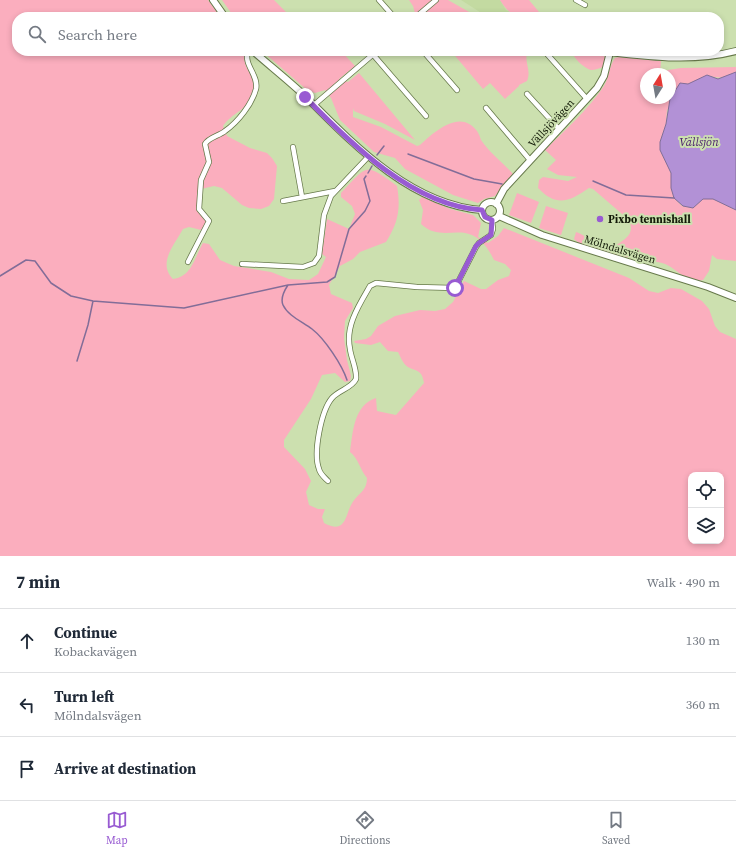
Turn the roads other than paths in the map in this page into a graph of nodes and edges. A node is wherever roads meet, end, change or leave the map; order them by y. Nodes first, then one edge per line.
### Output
1 (213, 0) edge
2 (379, 0) edge
3 (436, 0) edge
4 (576, 0) edge
5 (585, 5) dead end
6 (221, 12) edge
7 (390, 12) edge
8 (422, 12) edge
9 (736, 51) edge
10 (724, 54) edge
11 (246, 56) edge
12 (259, 56) edge
13 (369, 56) edge
14 (376, 56) edge
15 (427, 56) edge
16 (549, 56) edge
17 (609, 56) edge
18 (655, 56) edge
19 (712, 56) edge
20 (457, 90) dead end
21 (527, 94) dead end
22 (587, 99) junction
23 (314, 106) junction
24 (486, 108) dead end
25 (426, 116) dead end
26 (559, 129) junction
27 (293, 147) dead end
28 (368, 157) junction
29 (530, 160) junction
30 (335, 191) junction
31 (302, 197) junction
32 (283, 201) dead end
33 (496, 204) junction
34 (482, 210) junction
35 (499, 216) junction
36 (492, 220) junction
37 (188, 262) dead end
38 (242, 264) dead end
39 (736, 298) edge
40 (328, 481) dead end

1 - 6 street
2 - 7 street
3 - 8 street
4 - 5 street
9 - 10 street
11 - 37 street
12 - 23 street
13 - 23 street
14 - 25 street
15 - 20 street
16 - 22 street
17 - 22 street, Vällsjövägen
18 - 19 street
21 - 26 street
22 - 26 street, Vällsjövägen
23 - 28 street
24 - 29 street
26 - 29 street, Vällsjövägen
27 - 31 street
28 - 30 street
28 - 34 street
29 - 33 street, Vällsjövägen
30 - 31 street
30 - 38 street
31 - 32 street
33 - 34 street
33 - 35 street
34 - 36 street
35 - 36 street
35 - 39 street, Mölndalsvägen
36 - 40 street

